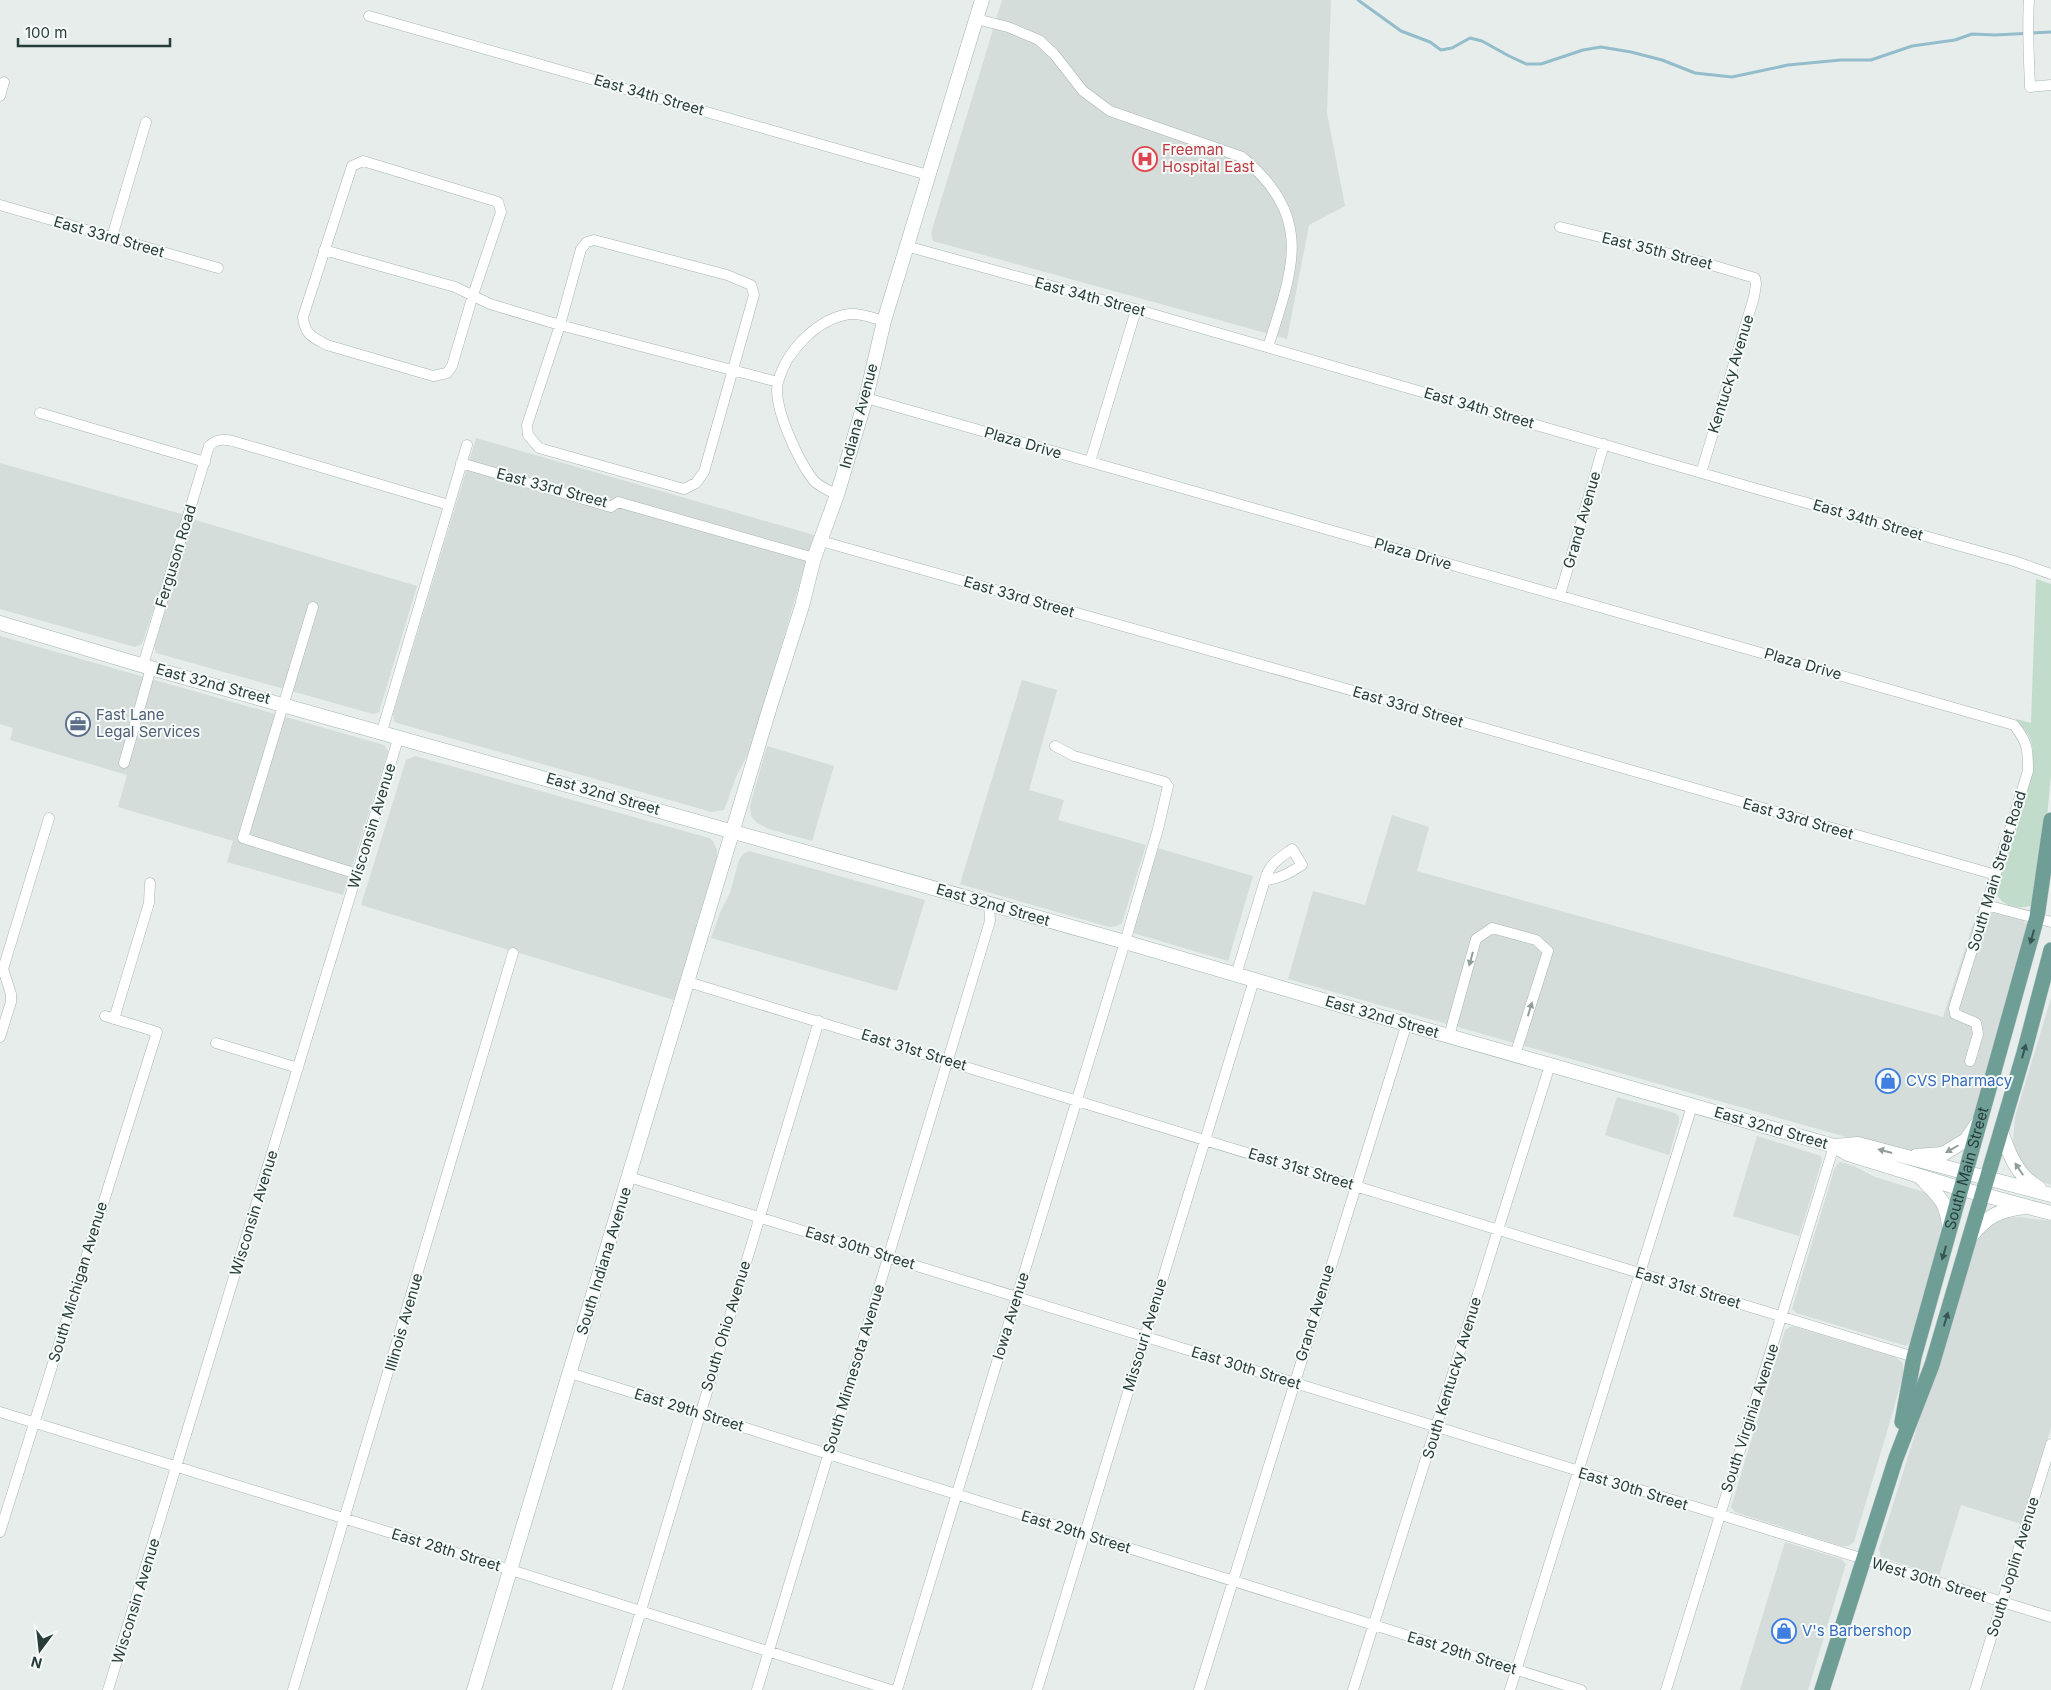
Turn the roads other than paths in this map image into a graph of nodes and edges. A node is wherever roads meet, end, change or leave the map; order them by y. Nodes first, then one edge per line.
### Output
1 (982, 0) edge
2 (2029, 0) edge
3 (369, 16) dead end
4 (976, 18) junction
5 (4, 82) dead end
6 (2051, 85) edge
7 (0, 96) edge
8 (146, 122) dead end
9 (928, 175) junction
10 (0, 206) edge
11 (1560, 227) dead end
12 (112, 237) junction
13 (906, 246) junction
14 (324, 250) junction
15 (218, 268) dead end
16 (1753, 276) joint
17 (473, 295) junction
18 (1136, 310) junction
19 (884, 320) junction
20 (560, 325) junction
21 (1268, 347) junction
22 (733, 371) junction
23 (778, 382) junction
24 (866, 398) junction
25 (40, 413) dead end
26 (1604, 444) junction
27 (467, 445) dead end
28 (205, 462) junction
29 (1090, 462) junction
30 (461, 463) junction
31 (1701, 473) junction
32 (837, 495) junction
33 (449, 505) junction
34 (821, 541) junction
35 (814, 558) junction
36 (2051, 574) edge
37 (1560, 595) junction
38 (313, 607) dead end
39 (0, 623) edge
40 (147, 666) junction
41 (284, 704) junction
42 (1960, 709) joint
43 (382, 731) junction
44 (399, 736) junction
45 (1055, 746) dead end
46 (124, 763) dead end
47 (49, 818) dead end
48 (2051, 820) edge
49 (732, 831) junction
50 (357, 874) junction
51 (1996, 875) junction
52 (1265, 880) dead end
53 (150, 883) dead end
54 (989, 904) junction
55 (1986, 905) junction
56 (2044, 920) edge
57 (1125, 942) junction
58 (2051, 950) edge
59 (513, 953) dead end
60 (1236, 975) junction
61 (1254, 980) junction
62 (688, 982) junction
63 (819, 1021) junction
64 (1407, 1023) junction
65 (1450, 1036) junction
66 (0, 1037) edge
67 (216, 1043) dead end
68 (1515, 1056) junction
69 (948, 1060) junction
70 (1970, 1061) dead end
71 (1550, 1065) junction
72 (298, 1068) junction
73 (1077, 1100) junction
74 (1692, 1106) junction
75 (1981, 1117) junction
76 (2001, 1131) junction
77 (1205, 1139) junction
78 (1834, 1146) junction
79 (1909, 1157) junction
80 (1966, 1173) junction
81 (1920, 1176) junction
82 (629, 1178) junction
83 (1987, 1178) junction
84 (1355, 1185) junction
85 (1962, 1189) junction
86 (1982, 1194) junction
87 (2051, 1195) edge
88 (2029, 1207) junction
89 (2051, 1213) edge
90 (759, 1216) junction
91 (1498, 1229) junction
92 (1950, 1231) junction
93 (1970, 1237) junction
94 (888, 1257) junction
95 (1640, 1273) junction
96 (1017, 1297) junction
97 (1782, 1316) junction
98 (1145, 1337) junction
99 (1914, 1357) junction
100 (570, 1373) junction
101 (1294, 1383) junction
102 (0, 1412) edge
103 (699, 1413) junction
104 (34, 1422) junction
105 (1437, 1427) junction
106 (2051, 1444) edge
107 (828, 1454) junction
108 (1896, 1458) junction
109 (177, 1467) junction
110 (1578, 1471) junction
111 (957, 1494) junction
112 (1719, 1516) junction
113 (346, 1519) junction
114 (0, 1532) edge
115 (1085, 1534) junction
116 (1864, 1560) junction
117 (511, 1570) junction
118 (1233, 1581) junction
119 (2002, 1602) junction
120 (641, 1611) junction
121 (2051, 1618) edge
122 (1374, 1625) junction
123 (769, 1652) junction
124 (1516, 1670) junction
125 (108, 1690) edge
126 (294, 1690) edge
127 (474, 1690) edge
128 (617, 1690) edge
129 (757, 1690) edge
130 (891, 1690) edge
131 (897, 1690) edge
132 (1037, 1690) edge
133 (1199, 1690) edge
134 (1354, 1690) edge
135 (1510, 1690) edge
136 (1581, 1690) edge
137 (1666, 1690) edge
138 (1822, 1690) edge
139 (1975, 1690) edge

1 - 4 main road, Indiana Avenue
2 - 6 street
3 - 9 street, East 34th Street
4 - 9 main road, Indiana Avenue
4 - 21 street
5 - 7 street
8 - 12 street
9 - 13 main road, Indiana Avenue
10 - 12 street, East 33rd Street
11 - 16 street, East 35th Street
12 - 15 street, East 33rd Street
13 - 18 street, East 34th Street
13 - 19 main road, Indiana Avenue
14 - 17 street
14 - 17 street
14 - 17 street
16 - 31 street, Kentucky Avenue
17 - 20 street
18 - 21 street, East 34th Street
18 - 29 street
19 - 23 street
19 - 24 main road, Indiana Avenue
20 - 22 street
20 - 22 street
20 - 22 street
21 - 26 street, East 34th Street
22 - 23 street
23 - 32 street
24 - 29 street, Plaza Drive
24 - 32 main road, Indiana Avenue
25 - 28 street
26 - 31 street, East 34th Street
26 - 37 street, Grand Avenue
27 - 30 street
28 - 33 street, Ferguson Road
28 - 40 street, Ferguson Road
29 - 37 street, Plaza Drive
30 - 33 street
30 - 35 street, East 33rd Street
31 - 36 street, East 34th Street
32 - 34 main road, Indiana Avenue
33 - 43 street
34 - 35 main road, Indiana Avenue
34 - 51 street, East 33rd Street
35 - 49 main road, Indiana Avenue
37 - 42 street, Plaza Drive
38 - 41 street
39 - 40 main road, East 32nd Street
40 - 41 main road, East 32nd Street
40 - 46 street, Ferguson Road
41 - 43 main road, East 32nd Street
41 - 50 street
42 - 51 street, South Main Street Road
43 - 44 main road, East 32nd Street
44 - 49 main road, East 32nd Street
44 - 50 street, Wisconsin Avenue
45 - 57 street, Iowa Avenue
47 - 66 street
48 - 56 main road, South Main Street
49 - 54 main road, East 32nd Street
49 - 62 main road, South Indiana Avenue
50 - 72 street, Wisconsin Avenue
51 - 55 street, South Main Street Road
52 - 60 street
53 - 104 street, South Michigan Avenue
54 - 57 main road, East 32nd Street
54 - 69 street, South Minnesota Avenue
55 - 56 street
55 - 70 street, South Main Street Road
56 -> 75 main road, South Main Street
57 - 60 main road, East 32nd Street
57 - 73 street, Iowa Avenue
76 -> 58 main road, South Main Street
59 - 113 street, Illinois Avenue
60 - 61 main road, East 32nd Street
61 - 64 main road, East 32nd Street
61 - 77 street, Missouri Avenue
62 - 63 street, East 31st Street
62 - 82 main road, South Indiana Avenue
63 - 69 street, East 31st Street
63 - 90 street, South Ohio Avenue
64 - 65 main road, East 32nd Street
64 - 84 street, Grand Avenue
65 - 68 main road, East 32nd Street
68 -> 65 street
67 - 72 street
68 - 71 main road, East 32nd Street
69 - 73 street, East 31st Street
69 - 94 street, South Minnesota Avenue
71 - 74 main road, East 32nd Street
71 - 91 street, South Kentucky Avenue
72 - 109 street, Wisconsin Avenue
73 - 77 street, East 31st Street
73 - 96 street, Iowa Avenue
74 - 78 main road, East 32nd Street
74 - 95 street
75 -> 79 main road
75 - 80 main road, South Main Street
76 - 83 main road, South Main Street
87 -> 76 main road
77 - 84 street, East 31st Street
77 - 98 street, Missouri Avenue
79 -> 78 main road
78 - 81 main road, East 32nd Street
78 - 97 street, South Virginia Avenue
79 - 80 main road
80 - 83 main road
80 - 85 main road, South Main Street
81 - 85 main road, East 32nd Street
81 - 92 main road
82 - 90 street, East 30th Street
82 - 100 main road, South Indiana Avenue
83 - 86 main road, South Main Street
83 - 87 main road
84 - 91 street, East 31st Street
84 - 101 street, Grand Avenue
85 - 86 main road, East 32nd Street
85 - 92 main road, South Main Street
86 - 88 main road, East 32nd Street
86 - 93 main road, South Main Street
88 - 89 main road, East 32nd Street
88 - 93 main road
90 - 94 street, East 30th Street
90 - 103 street, South Ohio Avenue
91 - 95 street, East 31st Street
91 - 105 street, South Kentucky Avenue
92 -> 99 main road, South Main Street
108 -> 93 main road, South Main Street
94 - 96 street, East 30th Street
94 - 107 street, South Minnesota Avenue
95 - 97 street, East 31st Street
95 - 110 street
96 - 98 street, East 30th Street
96 - 111 street, Iowa Avenue
97 - 99 street, East 31st Street
97 - 112 street, South Virginia Avenue
98 - 101 street, East 30th Street
98 - 115 street, Missouri Avenue
99 - 108 main road, South Main Street
100 - 103 street, East 29th Street
100 - 117 main road, South Indiana Avenue
101 - 105 street, East 30th Street
101 - 118 street, Grand Avenue
102 - 104 street, East 28th Street
103 - 107 street, East 29th Street
103 - 120 street, South Ohio Avenue
104 - 109 street, East 28th Street
104 - 114 street, South Michigan Avenue
105 - 110 street, East 30th Street
105 - 122 street, South Kentucky Avenue
106 - 119 street, South Joplin Avenue
107 - 111 street, East 29th Street
107 - 123 street, South Minnesota Avenue
108 - 116 main road, South Main Street
109 - 113 street, East 28th Street
109 - 125 street, Wisconsin Avenue
110 - 112 street, East 30th Street
110 - 124 street
111 - 115 street, East 29th Street
111 - 131 street, Iowa Avenue
112 - 116 street, East 30th Street
112 - 137 street, South Virginia Avenue
113 - 117 street, East 28th Street
113 - 126 street, Illinois Avenue
115 - 118 street, East 29th Street
115 - 132 street, Missouri Avenue
116 - 119 street, West 30th Street
116 - 138 main road, South Main Street
117 - 120 street, East 28th Street
117 - 127 main road, South Indiana Avenue
118 - 122 street, East 29th Street
118 - 133 street, Grand Avenue
119 - 121 street, West 30th Street
119 - 139 street, South Joplin Avenue
120 - 123 street, East 28th Street
120 - 128 street, South Ohio Avenue
122 - 124 street, East 29th Street
122 - 134 street, South Kentucky Avenue
123 - 129 street, South Minnesota Avenue
123 - 130 street, East 28th Street
124 - 135 street
124 - 136 street, East 29th Street

